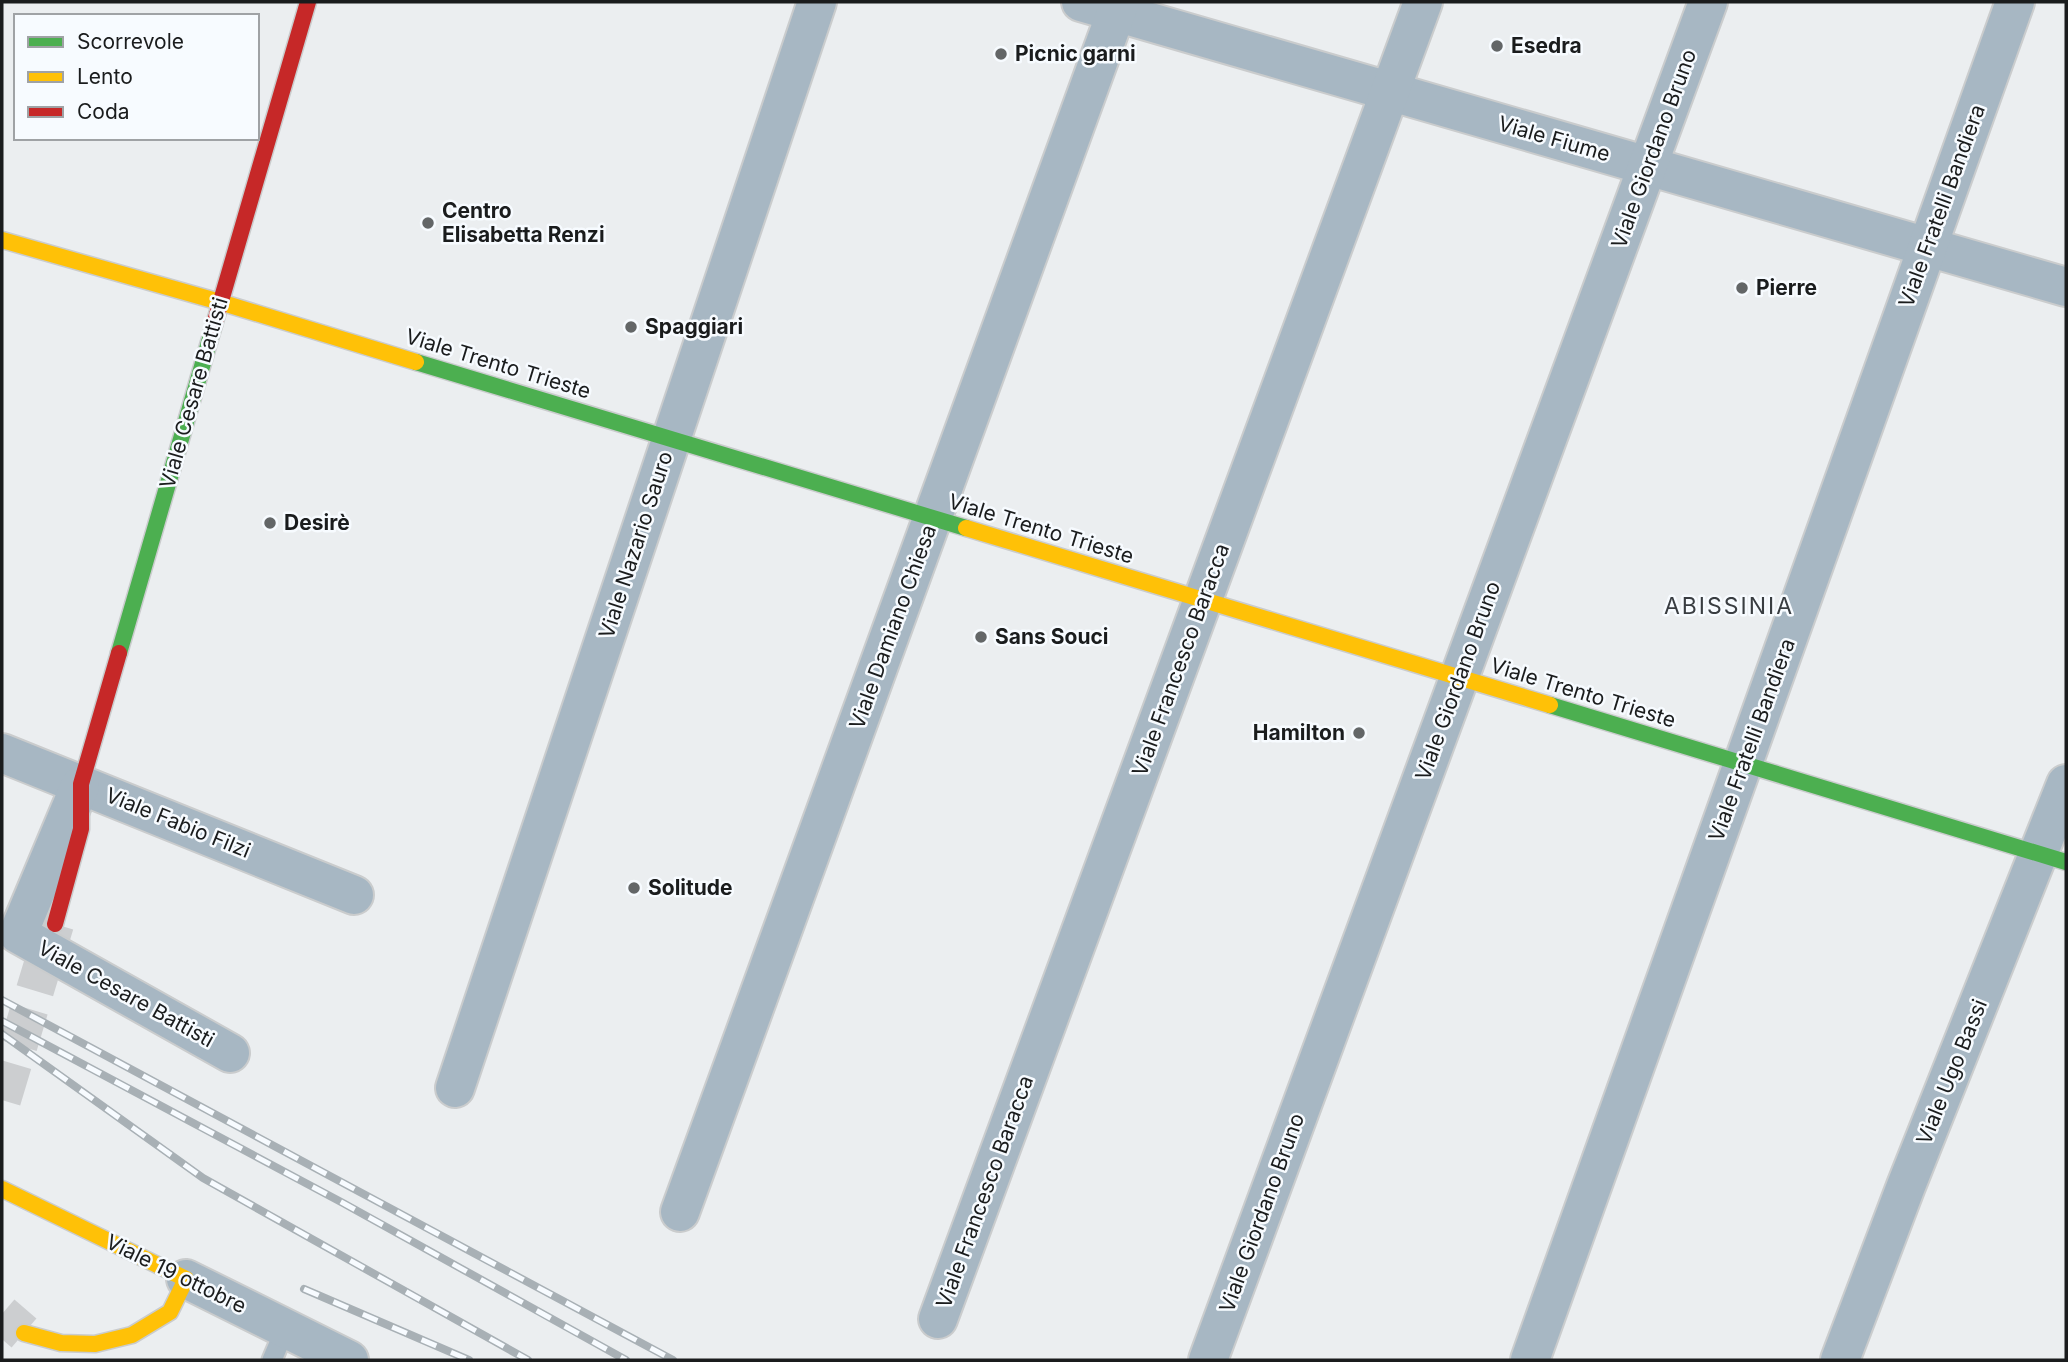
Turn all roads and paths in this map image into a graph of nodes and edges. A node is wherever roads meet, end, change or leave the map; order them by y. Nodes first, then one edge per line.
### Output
1 (308, 2) edge
2 (817, 2) edge
3 (1423, 2) edge
4 (1708, 2) edge
5 (2015, 2) edge
6 (1106, 5) edge
7 (1390, 91) junction
8 (1647, 166) junction
9 (2, 240) edge
10 (1928, 247) junction
11 (2066, 287) edge
12 (220, 302) junction
13 (671, 438) junction
14 (932, 518) junction
15 (1203, 600) junction
16 (1459, 677) junction
17 (2, 753) edge
18 (1743, 764) junction
19 (81, 784) junction
20 (2066, 784) edge
21 (2052, 858) edge
22 (354, 895) dead end
23 (55, 924) tunnel mouth
24 (230, 1053) dead end
25 (454, 1088) dead end
26 (2, 1189) edge
27 (680, 1212) dead end
28 (186, 1279) junction
29 (938, 1319) dead end
30 (24, 1333) tunnel mouth
31 (279, 1344) edge
32 (334, 1357) edge
33 (1208, 1360) edge
34 (1530, 1360) edge
35 (1840, 1360) edge

1 - 12 street, Viale Cesare Battisti
2 - 13 street, Viale Nazario Sauro
3 - 7 street, Viale Francesco Baracca
4 - 8 street, Viale Giordano Bruno
5 - 10 street, Viale Fratelli Bandiera
6 - 7 street, Viale Fiume
6 - 14 street, Viale Damiano Chiesa
7 - 8 street, Viale Fiume
7 - 15 street, Viale Francesco Baracca
8 - 10 street, Viale Fiume
8 - 16 street, Viale Giordano Bruno
9 - 12 street, Viale Trento Trieste
10 - 11 street, Viale Fiume
10 - 18 street, Viale Fratelli Bandiera
12 - 13 street, Viale Trento Trieste
12 - 19 street, Viale Cesare Battisti
13 - 14 street, Viale Trento Trieste
13 - 25 street, Viale Nazario Sauro
14 - 15 street, Viale Trento Trieste
14 - 27 street, Viale Damiano Chiesa
15 - 16 street, Viale Trento Trieste
15 - 29 street, Viale Francesco Baracca
16 - 18 street, Viale Trento Trieste
16 - 33 street, Viale Giordano Bruno
17 - 19 street, Viale Fabio Filzi
18 - 21 street, Viale Trento Trieste
18 - 34 street, Viale Fratelli Bandiera
19 - 22 street, Viale Fabio Filzi
19 - 23 street, Viale Cesare Battisti
19 - 24 street, Viale Cesare Battisti
20 - 21 street, Viale Ugo Bassi
21 - 35 street, Viale Ugo Bassi
26 - 28 street, Viale 19 ottobre
28 - 30 street
28 - 31 street, Viale 19 ottobre
31 - 32 street, Viale 19 ottobre

